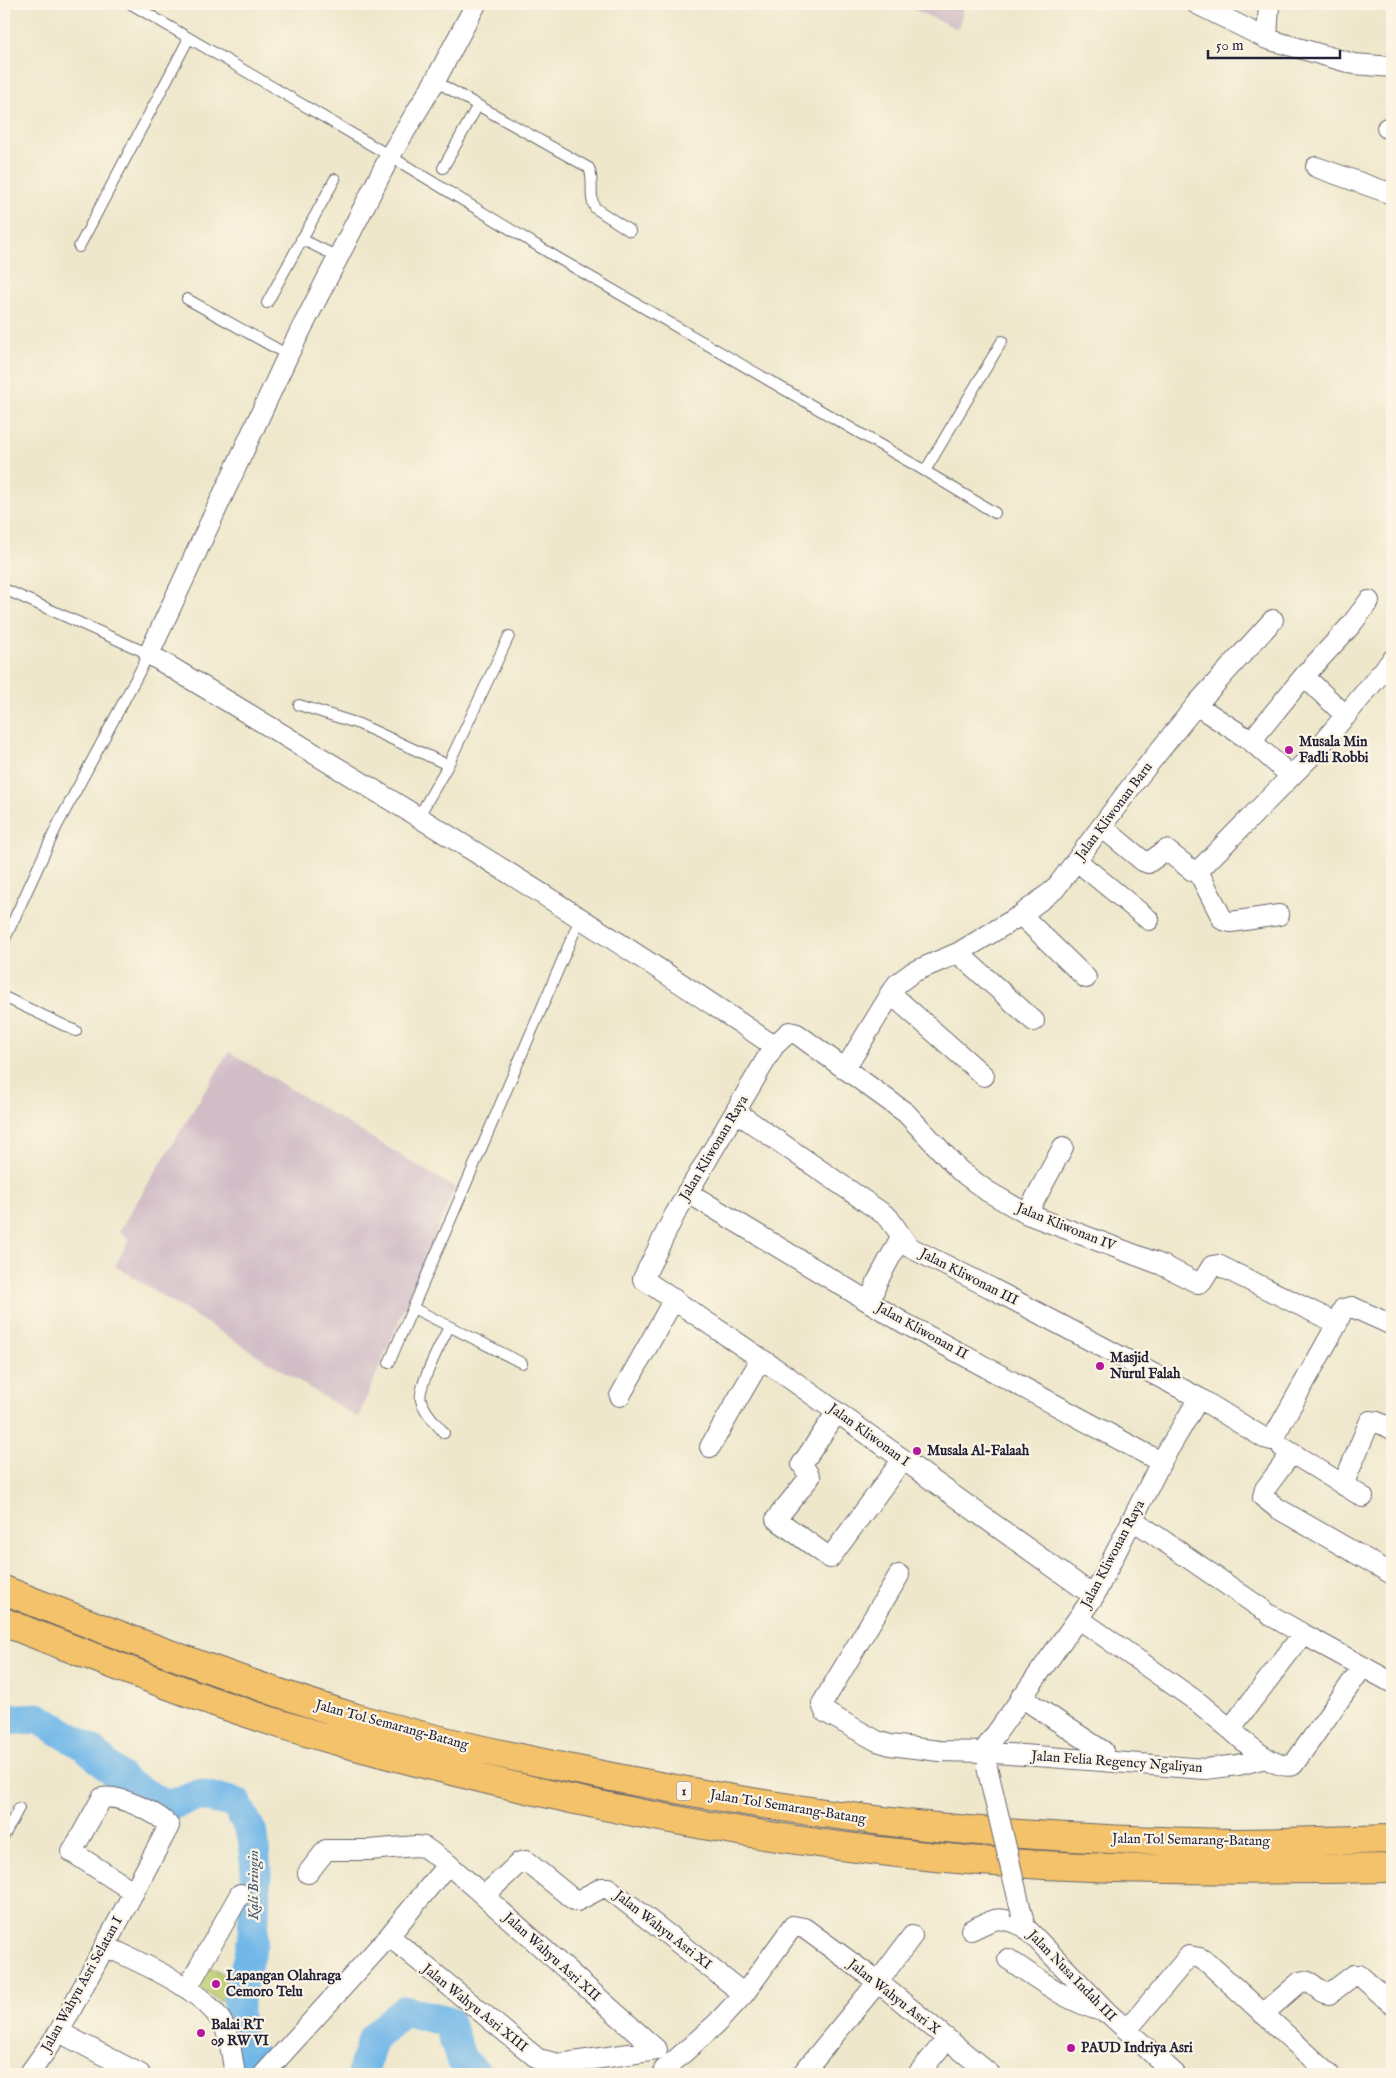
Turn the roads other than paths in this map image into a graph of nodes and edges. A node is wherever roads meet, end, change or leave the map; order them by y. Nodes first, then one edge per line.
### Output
1 (131, 4) edge
2 (476, 4) edge
3 (1197, 4) edge
4 (1269, 4) edge
5 (189, 38) junction
6 (1267, 39) junction
7 (1392, 67) edge
8 (435, 81) junction
9 (478, 106) junction
10 (390, 156) junction
11 (1316, 167) dead end
12 (443, 168) dead end
13 (335, 179) dead end
14 (1392, 194) edge
15 (630, 230) dead end
16 (302, 239) junction
17 (79, 247) dead end
18 (338, 257) junction
19 (187, 299) dead end
20 (266, 303) dead end
21 (1002, 341) dead end
22 (288, 355) junction
23 (925, 471) junction
24 (995, 513) dead end
25 (4, 589) edge
26 (1369, 600) dead end
27 (1273, 620) dead end
28 (509, 636) dead end
29 (150, 654) junction
30 (1392, 660) edge
31 (1304, 676) junction
32 (299, 705) dead end
33 (1196, 706) junction
34 (1346, 716) junction
35 (1251, 741) junction
36 (448, 764) junction
37 (1291, 776) junction
38 (420, 816) junction
39 (1102, 827) junction
40 (1077, 861) junction
41 (1198, 871) junction
42 (1021, 915) junction
43 (1279, 915) dead end
44 (580, 918) junction
45 (1149, 920) dead end
46 (4, 941) edge
47 (958, 953) junction
48 (1086, 978) dead end
49 (890, 993) junction
50 (4, 997) edge
51 (1034, 1021) dead end
52 (76, 1031) dead end
53 (797, 1034) joint
54 (774, 1046) junction
55 (845, 1068) junction
56 (984, 1076) dead end
57 (736, 1112) junction
58 (1063, 1147) dead end
59 (687, 1192) junction
60 (1027, 1214) junction
61 (901, 1237) junction
62 (642, 1277) joint
63 (674, 1299) junction
64 (870, 1302) junction
65 (413, 1308) junction
66 (1336, 1323) junction
67 (1392, 1325) edge
68 (449, 1327) junction
69 (761, 1359) junction
70 (389, 1363) dead end
71 (522, 1363) dead end
72 (620, 1396) dead end
73 (1199, 1398) junction
74 (837, 1412) junction
75 (1392, 1429) edge
76 (444, 1432) dead end
77 (1272, 1440) junction
78 (710, 1447) dead end
79 (1291, 1454) junction
80 (903, 1459) junction
81 (1161, 1462) junction
82 (1343, 1485) junction
83 (1363, 1497) dead end
84 (1132, 1519) junction
85 (1392, 1574) edge
86 (899, 1575) dead end
87 (4, 1590) edge
88 (1094, 1596) junction
89 (1078, 1618) junction
90 (4, 1622) edge
91 (1303, 1634) junction
92 (1362, 1668) junction
93 (1391, 1682) edge
94 (1021, 1697) junction
95 (1230, 1729) junction
96 (1073, 1731) junction
97 (1103, 1751) dead end
98 (1055, 1758) junction
99 (1265, 1758) junction
100 (985, 1760) junction
101 (19, 1808) dead end
102 (4, 1836) edge
103 (1392, 1839) edge
104 (448, 1864) junction
105 (1392, 1868) edge
106 (308, 1873) dead end
107 (134, 1892) junction
108 (240, 1894) dead end
109 (484, 1896) junction
110 (1023, 1921) junction
111 (971, 1930) dead end
112 (389, 1936) junction
113 (912, 1936) dead end
114 (105, 1946) junction
115 (1008, 1959) dead end
116 (878, 1982) junction
117 (188, 1987) junction
118 (744, 1994) junction
119 (1392, 2004) edge
120 (1107, 2012) junction
121 (1263, 2014) junction
122 (1127, 2030) junction
123 (58, 2032) junction
124 (947, 2040) junction
125 (657, 2050) junction
126 (269, 2068) edge
127 (665, 2072) edge
128 (29, 2074) edge
129 (140, 2074) edge
130 (235, 2074) edge
131 (802, 2074) edge
132 (918, 2074) edge
133 (990, 2074) edge
134 (1175, 2074) edge
135 (1330, 2074) edge

1 - 5 lane
2 - 8 street
3 - 6 street
4 - 6 street
5 - 10 lane
5 - 17 lane
6 - 7 street
8 - 9 lane
8 - 10 street
9 - 12 lane
9 - 15 lane
10 - 18 street
10 - 23 lane
11 - 14 street
13 - 16 lane
16 - 18 lane
16 - 20 lane
18 - 22 street
19 - 22 lane
21 - 23 lane
22 - 29 street
23 - 24 lane
25 - 29 lane
26 - 31 street
27 - 33 street, Jalan Kliwonan Baru
28 - 36 lane
29 - 38 street
29 - 46 lane
30 - 34 street
31 - 34 street
31 - 35 street
32 - 36 lane
33 - 35 street
33 - 39 street, Jalan Kliwonan Baru
34 - 37 street
35 - 37 street
36 - 38 lane
37 - 41 street
38 - 44 street
39 - 40 street, Jalan Kliwonan Baru
39 - 41 street
40 - 42 street, Jalan Kliwonan Baru
40 - 45 street
41 - 43 street
42 - 47 street, Jalan Kliwonan Baru
42 - 48 street
44 - 54 street
44 - 65 lane
47 - 49 street, Jalan Kliwonan Baru
47 - 51 street
49 - 55 street, Jalan Kliwonan Baru
49 - 56 street
50 - 52 lane
53 - 54 street, Jalan Kliwonan Raya
53 - 55 street, Jalan Kliwonan IV
54 - 57 street, Jalan Kliwonan Raya
55 - 60 street, Jalan Kliwonan IV
57 - 59 street, Jalan Kliwonan Raya
57 - 61 street, Jalan Kliwonan III
58 - 60 street
59 - 62 street, Jalan Kliwonan Raya
59 - 64 street, Jalan Kliwonan II
60 - 66 street, Jalan Kliwonan IV
61 - 64 street
61 - 73 street, Jalan Kliwonan III
62 - 63 street, Jalan Kliwonan I
63 - 69 street, Jalan Kliwonan I
63 - 72 street
64 - 81 street, Jalan Kliwonan II
65 - 68 lane
65 - 70 lane
66 - 67 street
66 - 77 street
68 - 71 lane
68 - 76 lane
69 - 74 street, Jalan Kliwonan I
69 - 78 street
73 - 77 street, Jalan Kliwonan III
73 - 81 street, Jalan Kliwonan Raya
74 - 80 street, Jalan Kliwonan I
74 - 80 street
75 - 82 street
77 - 79 street, Jalan Kliwonan III
79 - 82 street, Jalan Kliwonan III
79 - 85 street
80 - 88 street, Jalan Kliwonan I
81 - 84 street, Jalan Kliwonan Raya
82 - 83 street, Jalan Kliwonan III
84 - 88 street, Jalan Kliwonan Raya
84 - 91 street
86 - 100 street, Jalan Felia Regency Ngaliyan
87 - 103 highway, Jalan Tol Semarang–Batang / 1
88 - 89 street, Jalan Kliwonan Raya
89 - 94 street, Jalan Kliwonan Raya
89 - 95 street
90 - 105 highway, Jalan Tol Semarang–Batang / 1
91 - 92 street
91 - 95 street
92 - 93 street
92 - 99 street
94 - 96 street
94 - 100 street, Jalan Kliwonan Raya
95 - 99 street
96 - 97 street
96 - 98 street
98 - 99 street, Jalan Felia Regency Ngaliyan
98 - 100 street, Jalan Felia Regency Ngaliyan
100 - 110 street, Jalan Nusa Indah III, bridge
101 - 102 lane
104 - 106 street, Jalan Wahyu Asri XII
104 - 109 street, Jalan Wahyu Asri XII
104 - 112 street
107 - 107 street, Jalan Wahyu Asri Selatan I
107 - 114 street, Jalan Wahyu Asri Selatan I
108 - 117 street
109 - 118 street, Jalan Wahyu Asri XI
109 - 125 street, Jalan Wahyu Asri XII
110 - 111 street
110 - 120 street, Jalan Nusa Indah III
112 - 125 street, Jalan Wahyu Asri XIII
112 - 126 street
113 - 116 street
114 - 117 street
114 - 123 street, Jalan Wahyu Asri Selatan I
115 - 120 street
116 - 118 street, Jalan Wahyu Asri X
116 - 124 street, Jalan Wahyu Asri X
116 - 131 street
117 - 130 street
118 - 127 street
119 - 121 street
120 - 122 street, Jalan Nusa Indah III
121 - 122 street
121 - 135 street
122 - 134 street, Jalan Nusa Indah III
123 - 128 street, Jalan Wahyu Asri Selatan I
123 - 129 street
124 - 132 street
124 - 133 street, Jalan Wahyu Asri X
125 - 127 street

